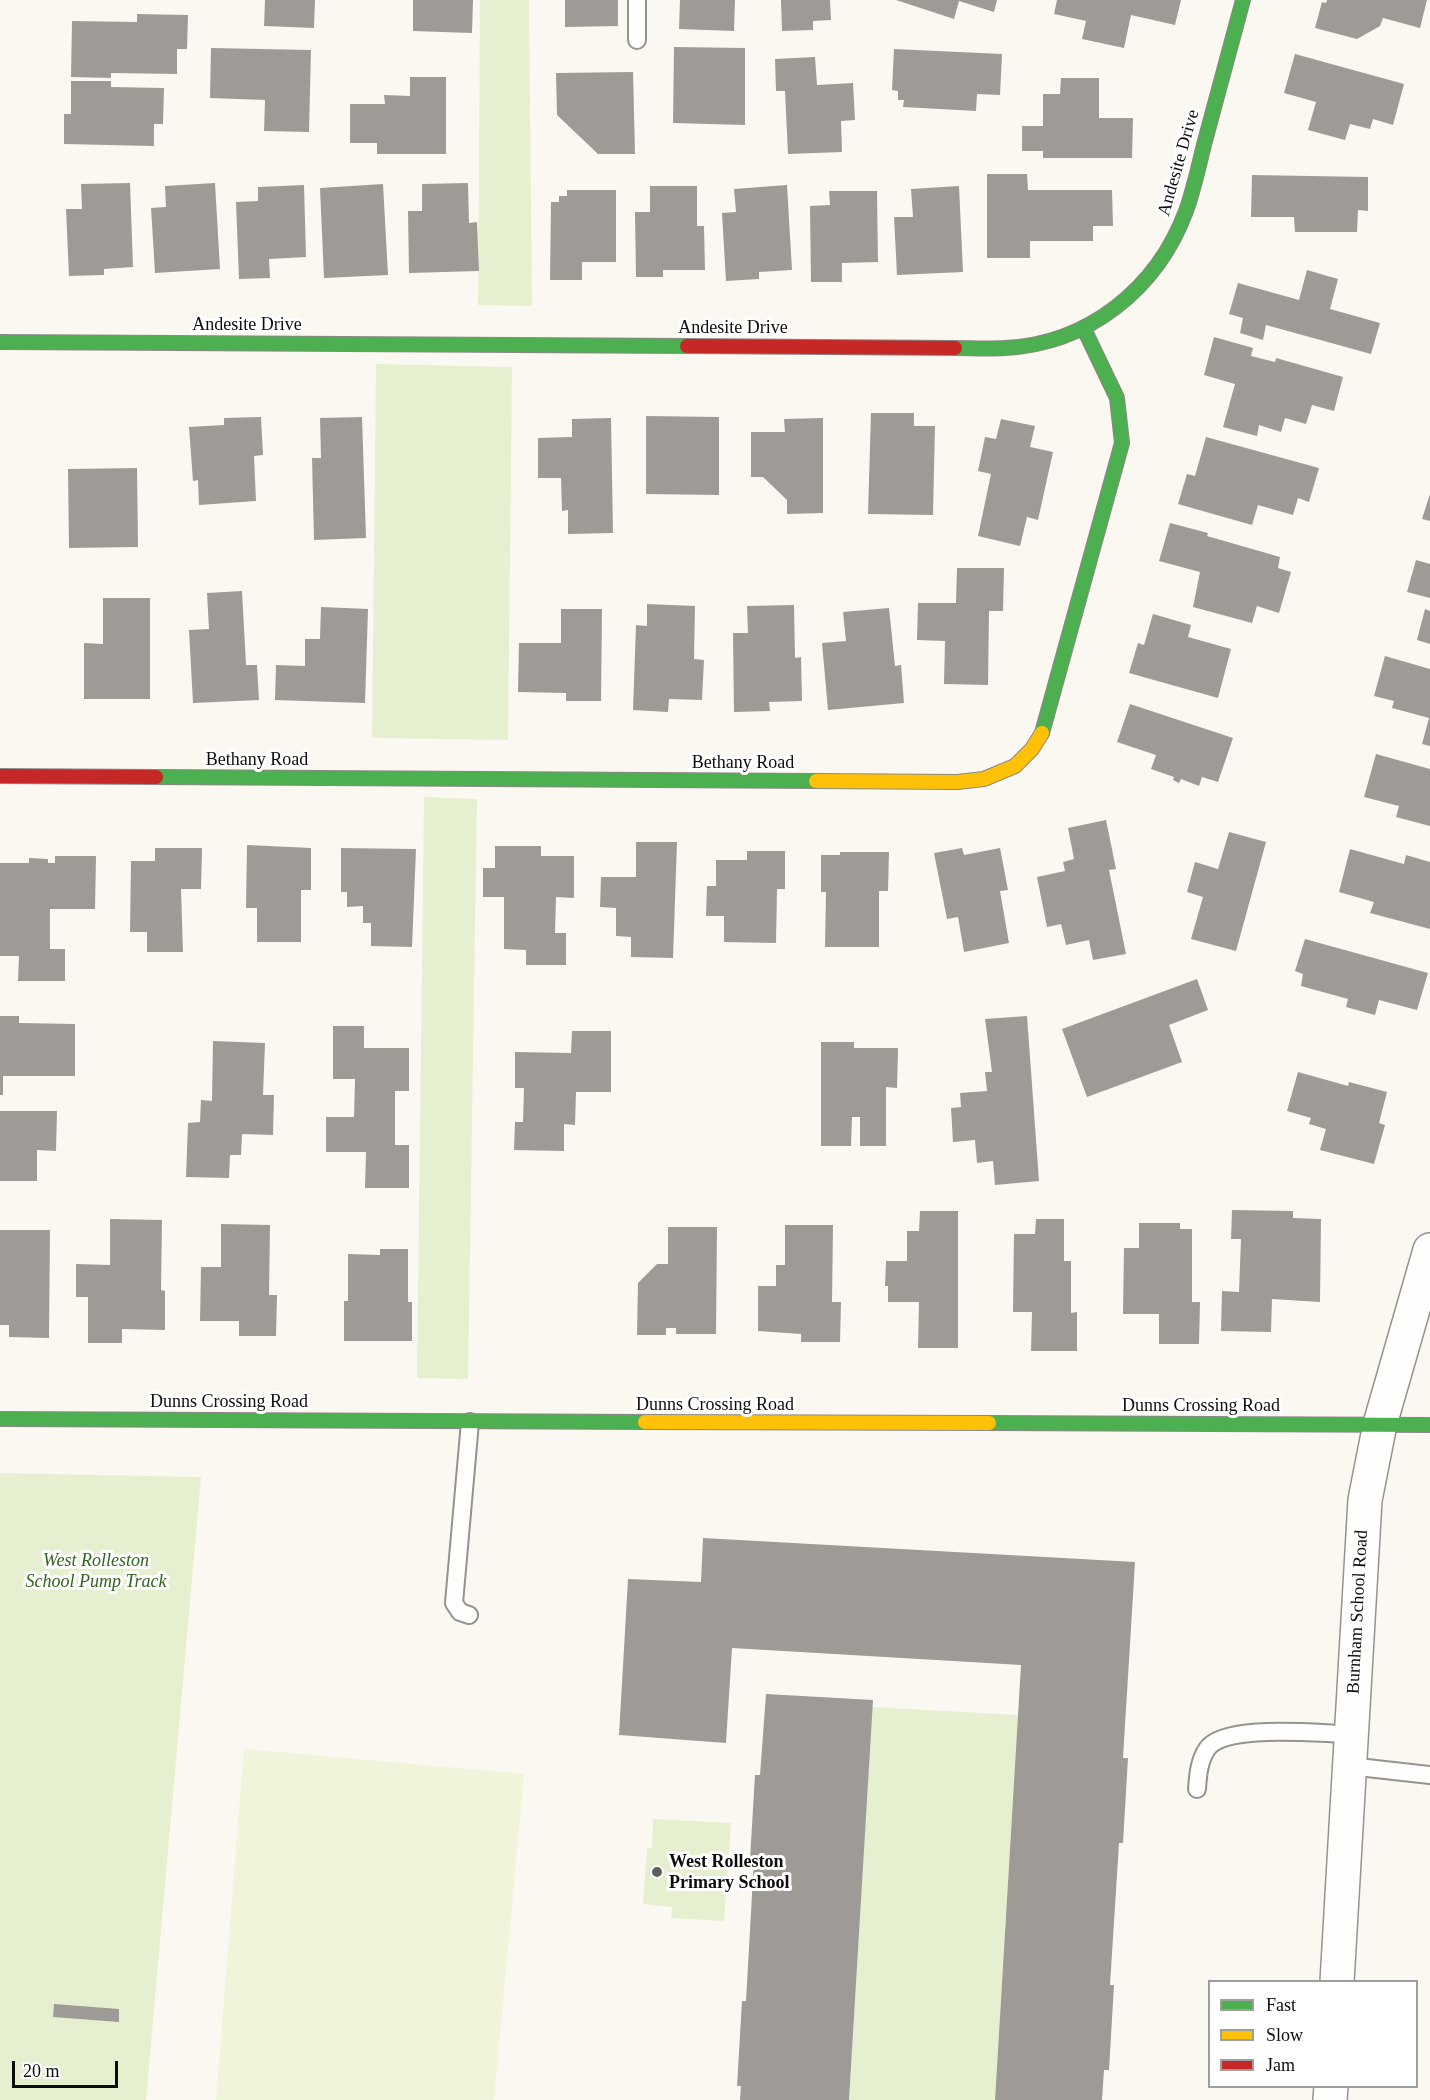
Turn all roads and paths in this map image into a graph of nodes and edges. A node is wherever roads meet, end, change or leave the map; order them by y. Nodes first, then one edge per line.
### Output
1 (637, 0) edge
2 (1244, 0) edge
3 (637, 40) dead end
4 (1084, 329) junction
5 (0, 342) edge
6 (0, 776) edge
7 (1430, 1250) edge
8 (0, 1419) edge
9 (470, 1422) junction
10 (1380, 1424) junction
11 (1430, 1425) edge
12 (469, 1615) dead end
13 (1350, 1750) junction
14 (1430, 1775) edge
15 (1197, 1789) dead end
16 (1337, 1980) edge

1 - 3 lane
2 - 4 street, Andesite Drive
4 - 5 street, Andesite Drive
4 - 6 street, Bethany Road
7 - 10 street, Burnham School Road
8 - 9 street, Dunns Crossing Road
9 - 10 street, Dunns Crossing Road
9 - 12 lane
10 - 11 street, Dunns Crossing Road
10 - 13 street, Burnham School Road
13 - 14 lane
13 - 15 lane
13 - 16 street, Burnham School Road

